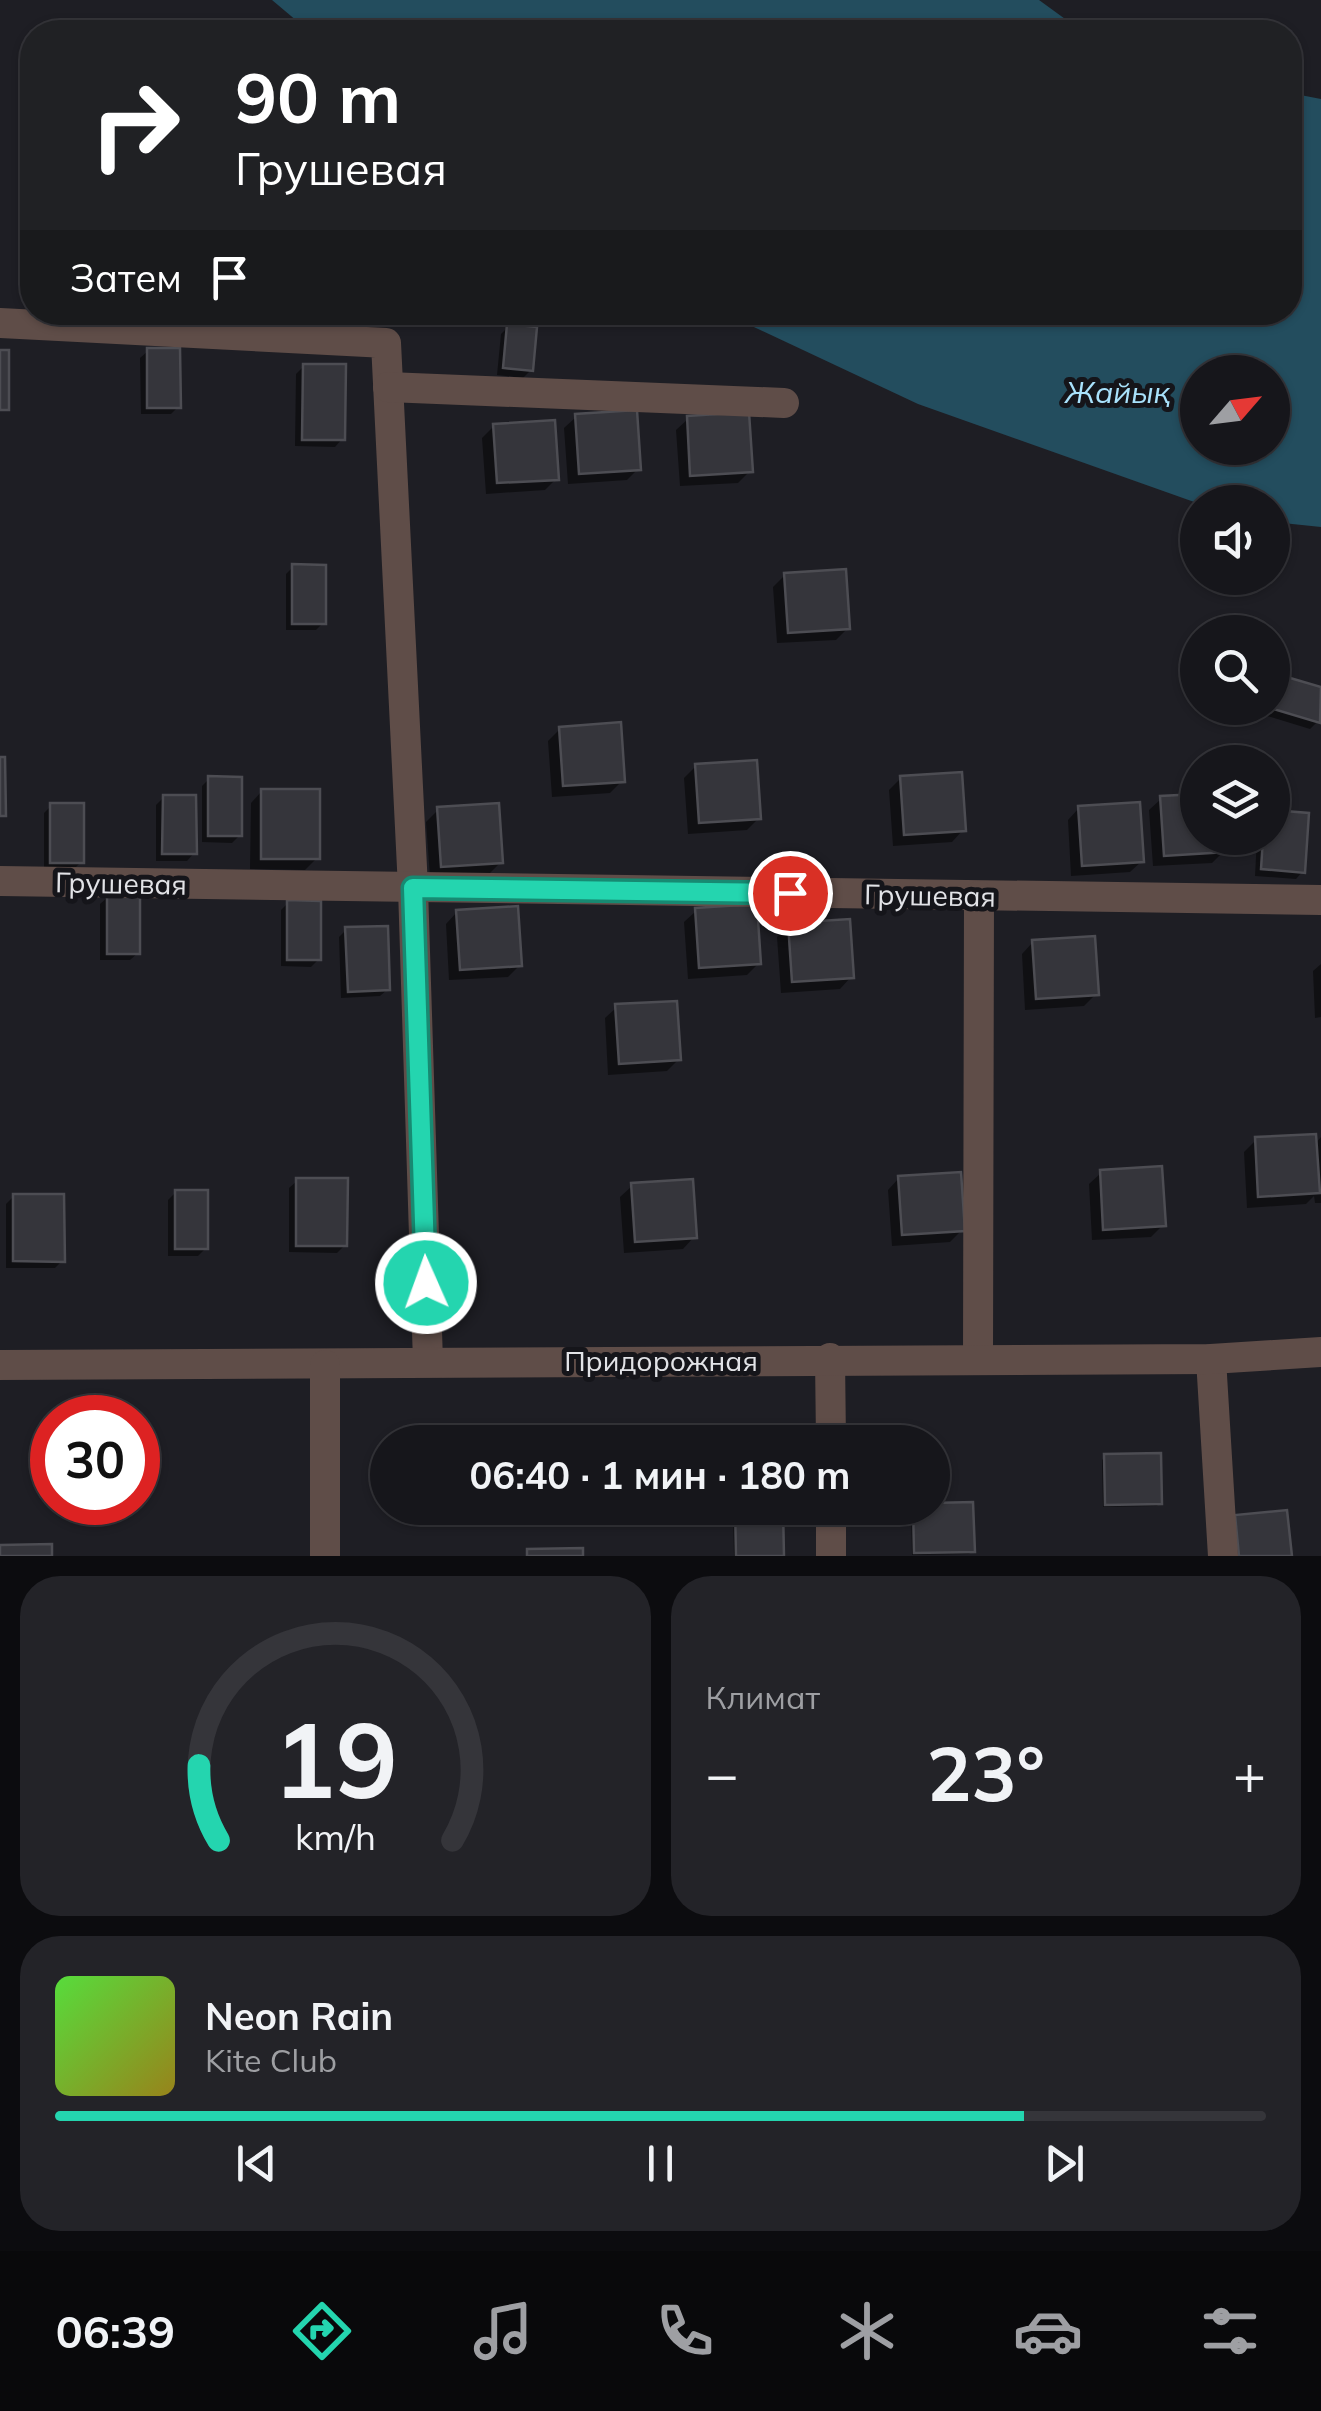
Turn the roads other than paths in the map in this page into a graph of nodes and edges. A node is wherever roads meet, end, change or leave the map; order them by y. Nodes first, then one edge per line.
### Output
1 (39, 325) edge
2 (388, 387) junction
3 (784, 403) dead end
4 (0, 881) edge
5 (413, 888) junction
6 (979, 896) junction
7 (1321, 900) edge
8 (1321, 1352) edge
9 (830, 1358) junction
10 (978, 1358) junction
11 (1211, 1359) junction
12 (428, 1362) junction
13 (0, 1365) edge
14 (324, 1365) junction
15 (831, 1425) edge
16 (831, 1525) edge
17 (324, 1556) edge
18 (831, 1556) edge
19 (1223, 1556) edge

1 - 2 street
2 - 3 street
2 - 5 street
4 - 5 street, Грушевая
5 - 6 street, Грушевая
5 - 12 street
6 - 7 street, Грушевая
6 - 10 street
8 - 11 street, Придорожная
9 - 10 street, Придорожная
9 - 12 street, Придорожная
9 - 15 street
10 - 11 street, Придорожная
11 - 19 street
12 - 14 street, Придорожная
13 - 14 street, Придорожная
14 - 17 street
16 - 18 street

